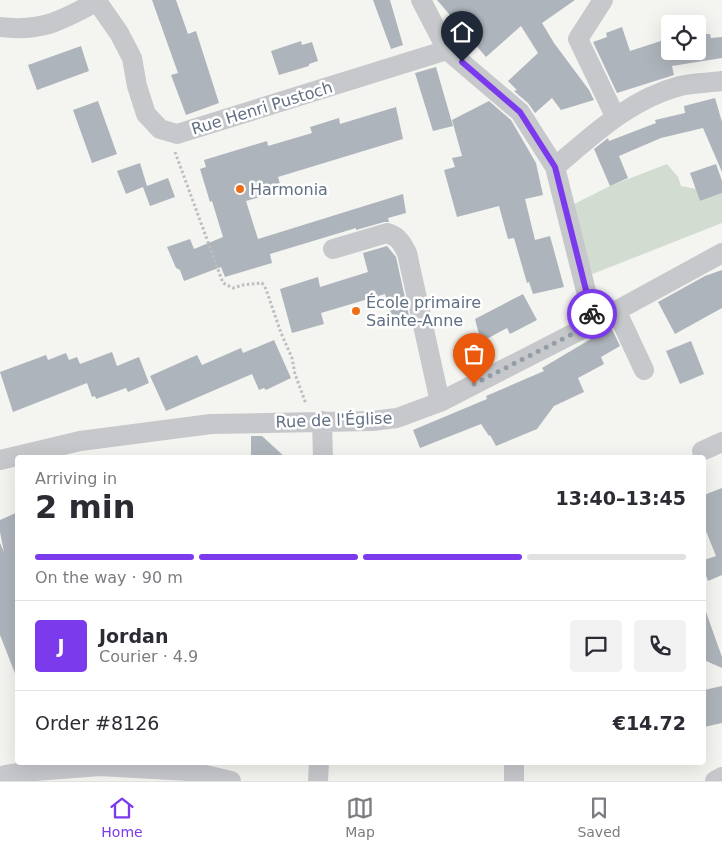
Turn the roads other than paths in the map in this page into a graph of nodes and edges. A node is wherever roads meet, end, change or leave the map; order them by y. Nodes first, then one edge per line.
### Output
1 (421, 0) edge
2 (602, 0) edge
3 (96, 1) edge
4 (0, 27) edge
5 (447, 50) junction
6 (722, 81) edge
7 (615, 116) junction
8 (555, 167) junction
9 (333, 249) dead end
10 (722, 253) edge
11 (616, 310) junction
12 (594, 323) junction
13 (644, 370) dead end
14 (440, 402) junction
15 (314, 421) junction
16 (722, 442) edge
17 (702, 450) dead end
18 (21, 455) edge
19 (322, 455) edge
20 (15, 456) edge
21 (0, 460) edge
22 (319, 765) edge
23 (514, 765) edge
24 (722, 779) edge
25 (0, 780) edge
26 (231, 781) edge
27 (318, 781) edge
28 (514, 781) edge
29 (715, 781) edge

1 - 5 street
2 - 7 street
3 - 4 street
3 - 5 street, Rue Henri Pustoch
5 - 8 street
6 - 7 street
7 - 8 street
8 - 12 street
9 - 14 street
10 - 11 street, Rue de l'Église
11 - 12 street, Rue de l'Église
11 - 13 street
12 - 14 street, Rue de l'Église
14 - 15 street, Rue de l'Église
15 - 18 street, Rue de l'Église
15 - 19 street
16 - 17 street
20 - 21 street, Rue de l'Église
22 - 27 street
23 - 28 street
24 - 29 street
25 - 26 street

